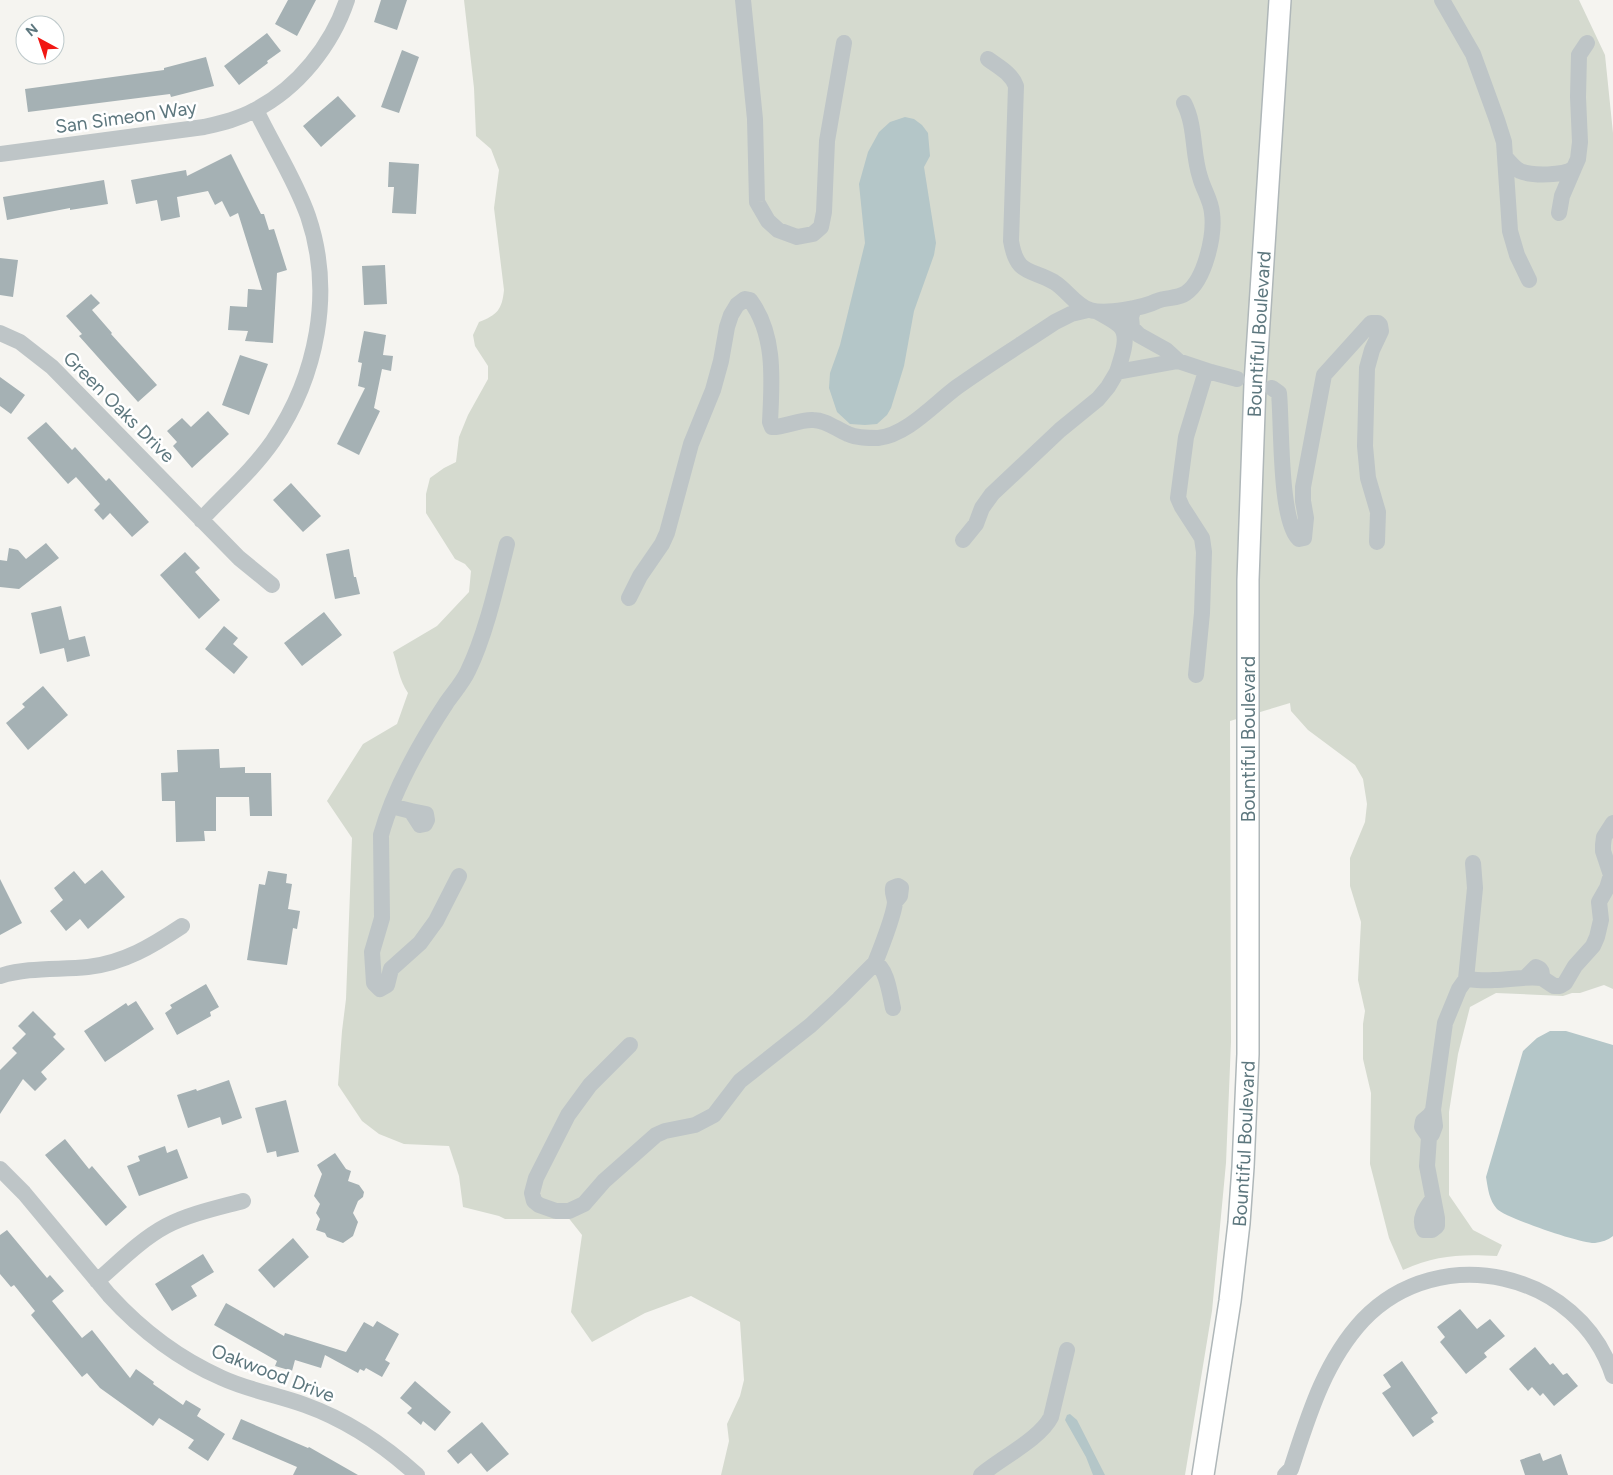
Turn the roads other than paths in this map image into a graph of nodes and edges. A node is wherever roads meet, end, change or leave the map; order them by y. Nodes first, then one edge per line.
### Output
1 (347, 0) edge
2 (743, 0) edge
3 (1280, 0) edge
4 (1442, 0) edge
5 (844, 43) dead end
6 (1587, 43) dead end
7 (988, 59) dead end
8 (1184, 103) dead end
9 (256, 110) junction
10 (0, 154) edge
11 (1505, 157) junction
12 (1574, 168) junction
13 (1559, 212) dead end
14 (1529, 280) dead end
15 (1134, 308) junction
16 (1093, 311) junction
17 (0, 334) edge
18 (1178, 361) junction
19 (1206, 371) junction
20 (1117, 372) junction
21 (1238, 379) dead end
22 (1272, 388) dead end
23 (201, 520) junction
24 (963, 540) dead end
25 (1377, 542) dead end
26 (507, 544) dead end
27 (272, 585) dead end
28 (629, 598) dead end
29 (1196, 675) dead end
30 (391, 806) junction
31 (410, 811) dead end
32 (1613, 823) edge
33 (1473, 863) dead end
34 (460, 876) dead end
35 (895, 902) dead end
36 (182, 926) dead end
37 (875, 963) junction
38 (0, 976) edge
39 (1466, 978) junction
40 (893, 1008) dead end
41 (630, 1045) dead end
42 (0, 1169) edge
43 (1432, 1200) dead end
44 (243, 1201) dead end
45 (97, 1281) junction
46 (1067, 1350) dead end
47 (1613, 1376) edge
48 (1289, 1473) edge
49 (417, 1475) edge
50 (981, 1475) edge
51 (1203, 1475) edge

1 - 9 street, San Simeon Way
2 - 5 street
3 - 51 main road, Bountiful Boulevard
4 - 11 street
6 - 12 street
7 - 16 street
8 - 15 street
9 - 10 street, San Simeon Way
9 - 23 street
11 - 12 street
11 - 14 street
12 - 13 street
15 - 16 street
15 - 18 street
16 - 20 street
16 - 28 street
17 - 23 street, Green Oaks Drive
18 - 19 street
18 - 20 street
19 - 21 street
19 - 29 street
20 - 24 street
22 - 25 street
23 - 27 street, Green Oaks Drive
26 - 30 street
30 - 31 street
30 - 34 street
32 - 39 street
33 - 39 street
35 - 37 street
36 - 38 street
37 - 40 street
37 - 41 street
39 - 43 street
42 - 45 street, Oakwood Drive
44 - 45 street
45 - 49 street, Oakwood Drive
46 - 50 street
47 - 48 street

